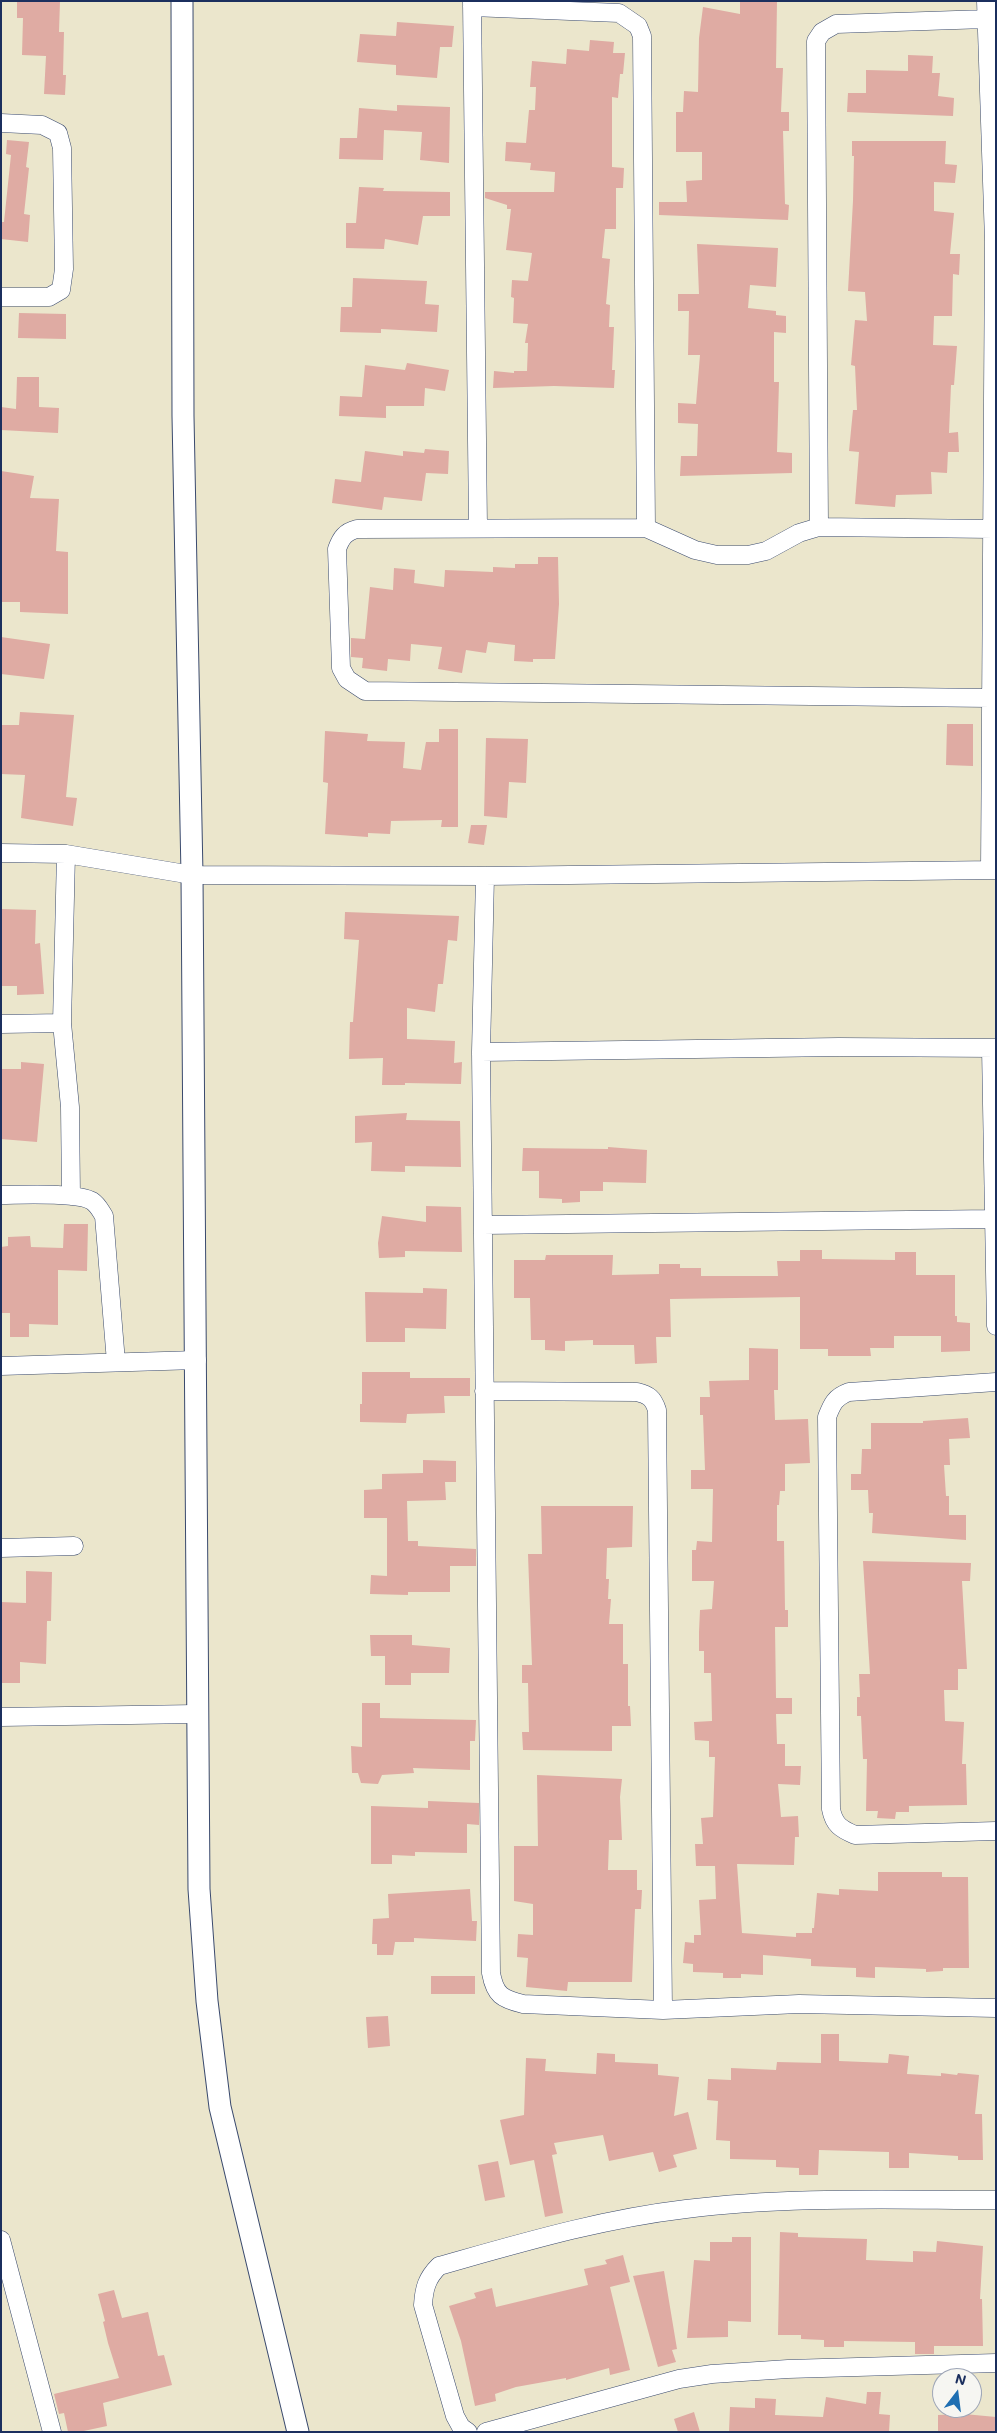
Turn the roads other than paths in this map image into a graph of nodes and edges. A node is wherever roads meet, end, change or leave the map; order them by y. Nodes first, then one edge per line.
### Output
1 (182, 1) edge
2 (472, 4) edge
3 (986, 10) edge
4 (1, 123) edge
5 (995, 241) edge
6 (1, 297) edge
7 (478, 527) junction
8 (819, 527) junction
9 (646, 528) junction
10 (993, 529) junction
11 (990, 698) junction
12 (1, 853) edge
13 (66, 854) junction
14 (993, 870) edge
15 (192, 875) junction
16 (485, 876) junction
17 (62, 1023) junction
18 (1, 1024) edge
19 (993, 1048) edge
20 (481, 1052) junction
21 (1, 1195) edge
22 (71, 1196) junction
23 (993, 1218) junction
24 (483, 1225) junction
25 (996, 1326) edge
26 (197, 1360) junction
27 (116, 1362) junction
28 (1, 1366) edge
29 (996, 1382) edge
30 (484, 1391) junction
31 (74, 1546) dead end
32 (1, 1548) edge
33 (196, 1714) junction
34 (1, 1717) edge
35 (996, 1831) edge
36 (996, 2008) edge
37 (663, 2010) junction
38 (996, 2200) edge
39 (1, 2240) edge
40 (996, 2363) edge
41 (52, 2432) edge
42 (298, 2432) edge
43 (468, 2432) edge
44 (486, 2432) edge

1 - 15 street
2 - 7 street
2 - 9 street
3 - 5 street
3 - 8 street
4 - 6 street
5 - 10 street
7 - 9 street
7 - 11 street
8 - 9 street
8 - 10 street
10 - 11 street
11 - 14 street
12 - 13 street
13 - 15 street
13 - 17 street
14 - 16 street
15 - 16 street
15 - 26 street
16 - 20 street
17 - 18 street
17 - 22 street
19 - 20 street
19 - 23 street
20 - 24 street
21 - 22 street
22 - 27 street
23 - 24 street
23 - 25 street
24 - 30 street
26 - 27 street
26 - 33 street
27 - 28 street
29 - 35 street
30 - 37 street
30 - 37 street
31 - 32 street
33 - 34 street
33 - 42 street
36 - 37 street
38 - 43 street
39 - 41 street
40 - 44 street

